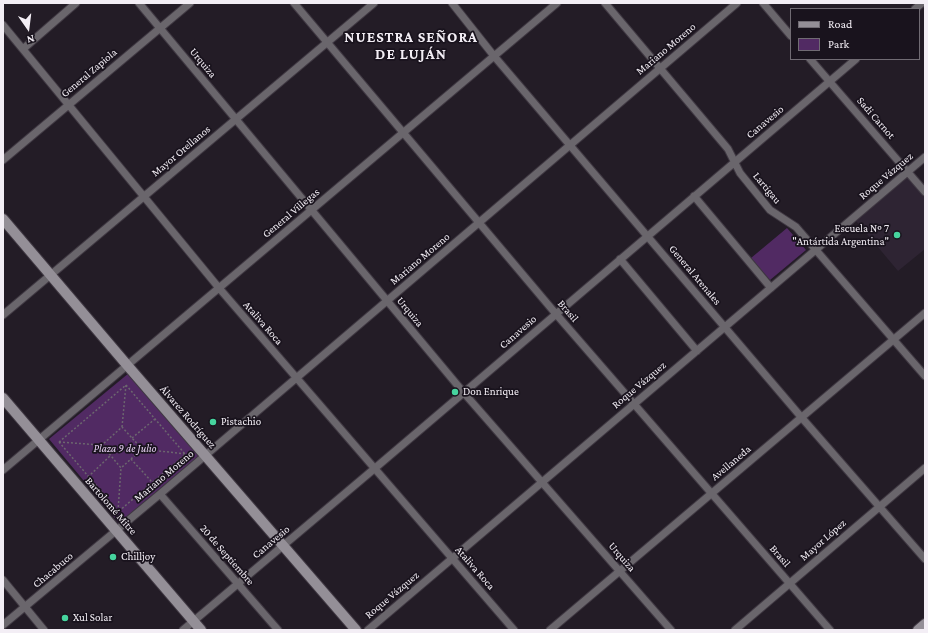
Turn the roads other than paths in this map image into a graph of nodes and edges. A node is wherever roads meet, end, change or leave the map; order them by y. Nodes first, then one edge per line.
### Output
1 (76, 3) edge
2 (139, 3) edge
3 (190, 3) edge
4 (294, 3) edge
5 (374, 3) edge
6 (452, 3) edge
7 (557, 3) edge
8 (606, 3) edge
9 (737, 3) edge
10 (763, 3) edge
11 (3, 25) edge
12 (160, 28) junction
13 (790, 35) edge
14 (327, 42) junction
15 (22, 49) junction
16 (494, 56) junction
17 (811, 60) edge
18 (855, 60) edge
19 (660, 68) junction
20 (830, 82) junction
21 (68, 105) junction
22 (236, 119) junction
23 (403, 133) junction
24 (570, 145) junction
25 (925, 157) edge
26 (3, 160) edge
27 (734, 162) junction
28 (908, 172) junction
29 (925, 192) edge
30 (694, 196) junction
31 (144, 197) junction
32 (311, 210) junction
33 (3, 219) edge
34 (479, 223) junction
35 (648, 236) junction
36 (816, 250) junction
37 (620, 260) junction
38 (51, 275) junction
39 (219, 288) junction
40 (771, 288) junction
41 (387, 301) junction
42 (925, 313) edge
43 (556, 314) junction
44 (3, 315) edge
45 (725, 327) junction
46 (894, 340) junction
47 (697, 351) junction
48 (127, 365) junction
49 (925, 376) edge
50 (296, 378) junction
51 (464, 393) junction
52 (3, 398) edge
53 (634, 404) junction
54 (802, 418) junction
55 (39, 440) junction
56 (205, 455) junction
57 (925, 468) edge
58 (374, 469) junction
59 (3, 470) edge
60 (542, 482) junction
61 (160, 494) junction
62 (712, 494) junction
63 (879, 507) junction
64 (116, 531) junction
65 (283, 546) junction
66 (452, 559) junction
67 (925, 560) edge
68 (619, 571) junction
69 (3, 580) edge
70 (790, 583) junction
71 (238, 584) junction
72 (25, 607) junction
73 (194, 621) junction
74 (925, 624) edge
75 (3, 625) edge
76 (44, 630) edge
77 (183, 630) edge
78 (201, 630) edge
79 (278, 630) edge
80 (356, 630) edge
81 (368, 630) edge
82 (514, 630) edge
83 (550, 630) edge
84 (671, 630) edge
85 (735, 630) edge
86 (830, 630) edge
87 (918, 630) edge

1 - 15 street
2 - 12 street, Urquiza
3 - 12 street, General Zapiola
4 - 14 street, Brasil
5 - 14 street, Mayor Orellanos
6 - 16 street, General Arenales
7 - 16 street, General Villegas
8 - 19 street, Lartigau
9 - 19 street, Mariano Moreno
10 - 13 street
11 - 15 street, Ataliva Roca
12 - 21 street, General Zapiola
12 - 22 street, Urquiza
14 - 22 street, Mayor Orellanos
14 - 23 street, Brasil
15 - 21 street, Ataliva Roca
16 - 23 street, General Villegas
16 - 24 street, General Arenales
17 - 20 street, Sadi Carnot
18 - 20 street, Canavesio
19 - 24 street, Mariano Moreno
19 - 27 street, Lartigau
20 - 27 street, Canavesio
20 - 28 street, Sadi Carnot
21 - 26 street, General Zapiola
21 - 31 street, Ataliva Roca
22 - 31 street, Mayor Orellanos
22 - 32 street, Urquiza
23 - 32 street, General Villegas
23 - 34 street, Brasil
24 - 34 street, Mariano Moreno
24 - 35 street, General Arenales
25 - 28 street, Roque Vázquez
27 - 30 street, Canavesio
27 - 36 street, Lartigau
28 - 29 street, Sadi Carnot
28 - 36 street, Roque Vázquez
30 - 35 street, Canavesio
30 - 40 street
31 - 38 street, Mayor Orellanos
31 - 39 street, Ataliva Roca
32 - 39 street, General Villegas
32 - 41 street, Urquiza
33 - 38 main road, Álvarez Rodríguez
34 - 41 street, Mariano Moreno
34 - 43 street, Brasil
35 - 37 street, Canavesio
35 - 45 street, General Arenales
36 - 40 street, Roque Vázquez
36 - 46 street, Lartigau
37 - 43 street, Canavesio
37 - 47 street
38 - 44 street, Mayor Orellanos
38 - 48 main road, Álvarez Rodríguez
39 - 48 street, General Villegas
39 - 50 street, Ataliva Roca
40 - 45 street, Roque Vázquez
41 - 50 street, Mariano Moreno
41 - 51 street, Urquiza
42 - 46 street, Avellaneda
43 - 51 street, Canavesio
43 - 53 street, Brasil
45 - 47 street, Roque Vázquez
45 - 54 street, General Arenales
46 - 49 street, Lartigau
46 - 54 street, Avellaneda
47 - 53 street, Roque Vázquez
48 - 55 street, General Villegas
48 - 56 main road, Álvarez Rodríguez
50 - 56 street, Mariano Moreno
50 - 58 street, Ataliva Roca
51 - 58 street, Canavesio
51 - 60 street, Urquiza
52 - 55 main road, Bartolomé Mitre
53 - 60 street, Roque Vázquez
53 - 62 street, Brasil
54 - 62 street, Avellaneda
54 - 63 street, General Arenales
55 - 59 street, General Villegas
55 - 64 main road, Bartolomé Mitre
56 - 61 street, Mariano Moreno
56 - 65 main road, Álvarez Rodríguez
57 - 63 street, Mayor López
58 - 65 street, Canavesio
58 - 66 street, Ataliva Roca
60 - 66 street, Roque Vázquez
60 - 68 street, Urquiza
61 - 64 street, Mariano Moreno
61 - 71 street, 20 de Septiembre
62 - 68 street, Avellaneda
62 - 70 street, Brasil
63 - 67 street, General Arenales
63 - 70 street, Mayor López
64 - 72 street, Chacabuco
64 - 73 main road, Bartolomé Mitre
65 - 71 street, Canavesio
65 - 80 main road, Álvarez Rodríguez
66 - 81 street, Roque Vázquez
66 - 82 street, Ataliva Roca
68 - 83 street, Avellaneda
68 - 84 street, Urquiza
69 - 72 street
70 - 85 street, Mayor López
70 - 86 street, Brasil
71 - 73 street, Canavesio
71 - 79 street, 20 de Septiembre
72 - 75 street, Chacabuco
72 - 76 street
73 - 77 street, Canavesio
73 - 78 main road, Bartolomé Mitre
74 - 87 main road

